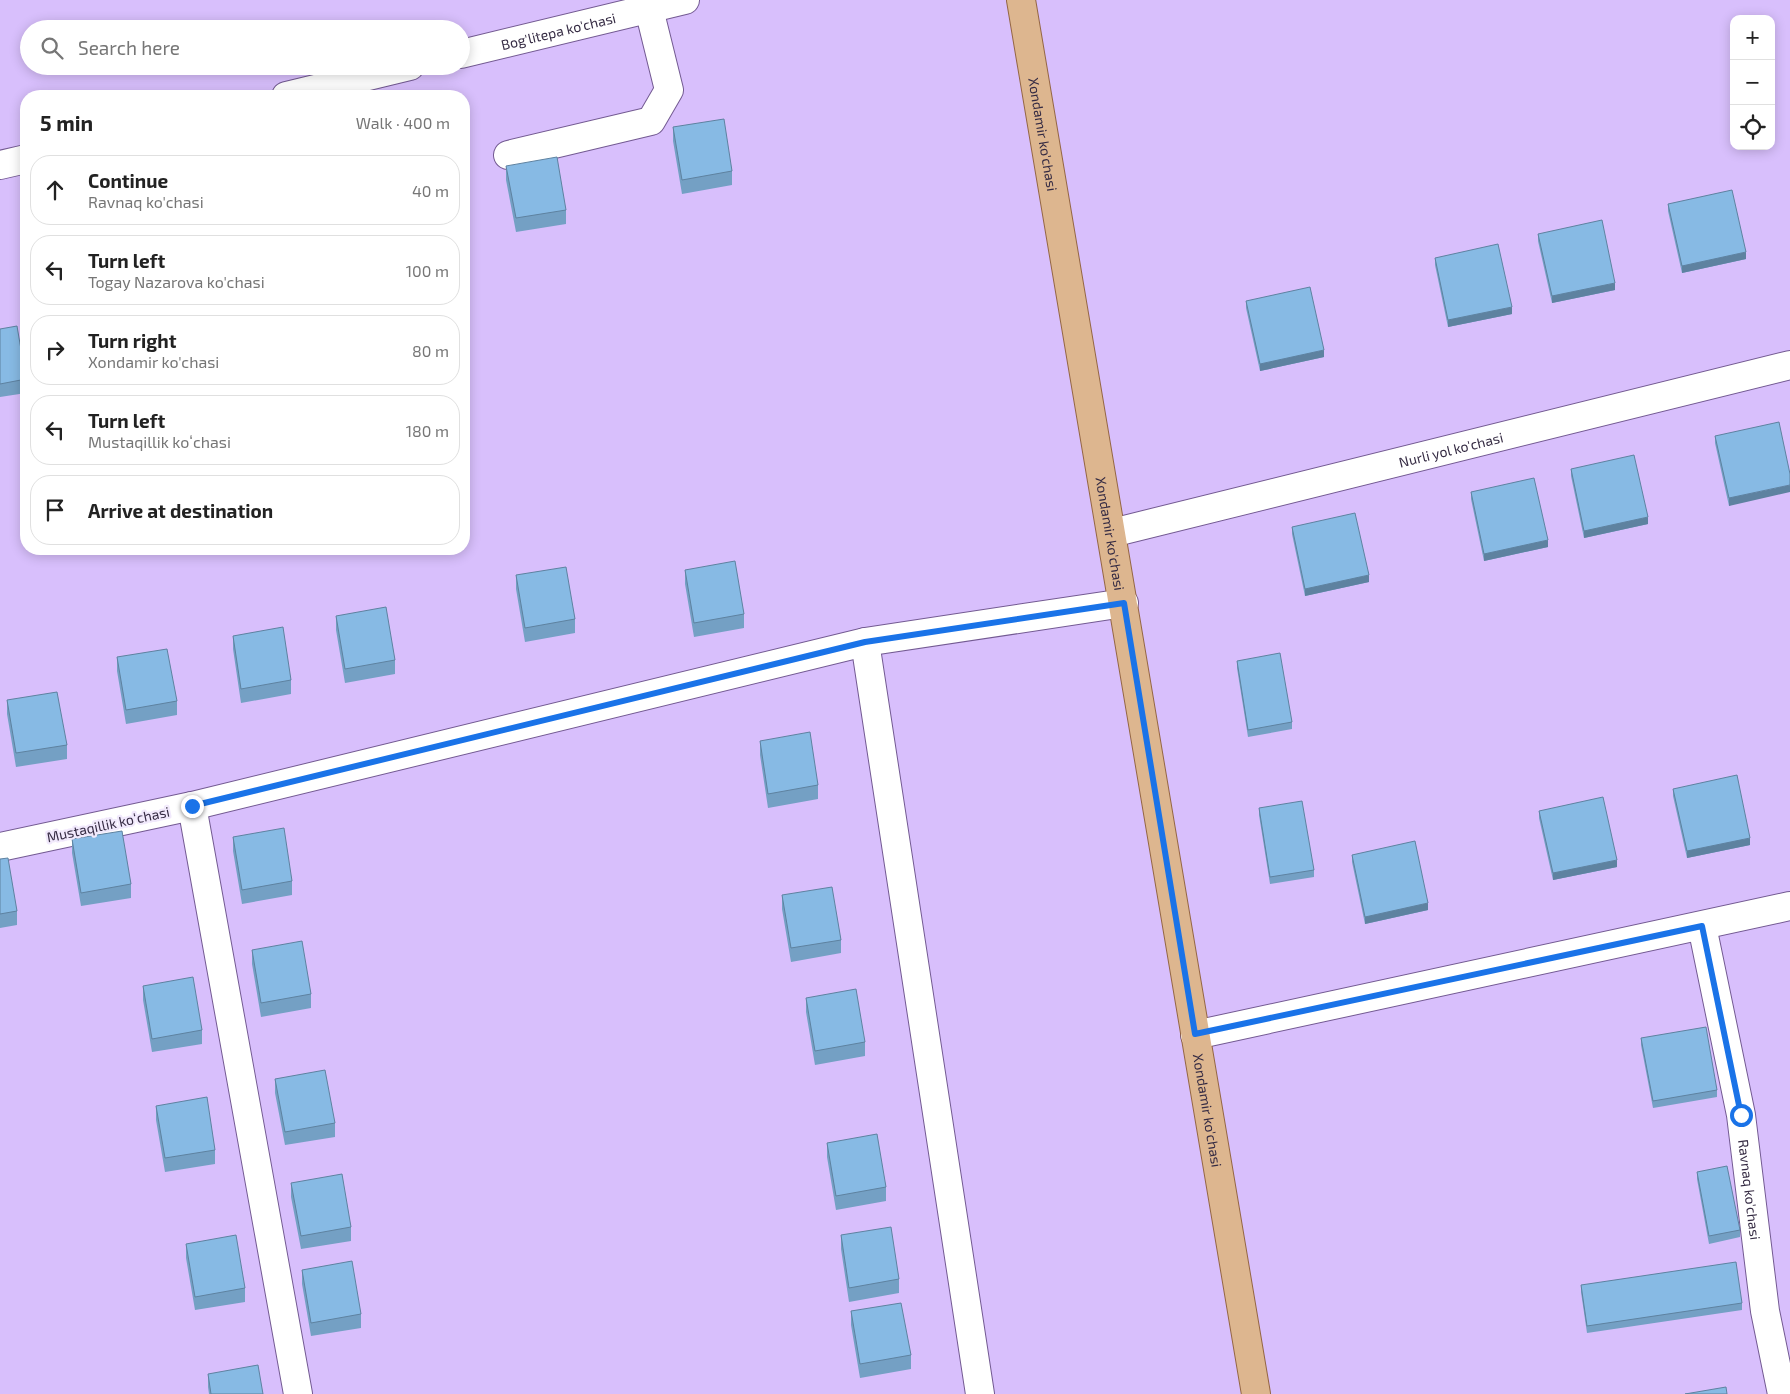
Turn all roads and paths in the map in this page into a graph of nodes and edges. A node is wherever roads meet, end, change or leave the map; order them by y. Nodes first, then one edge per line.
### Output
1 (685, 0) edge
2 (1021, 0) edge
3 (649, 9) junction
4 (470, 52) edge
5 (373, 75) edge
6 (311, 90) edge
7 (508, 155) dead end
8 (20, 160) edge
9 (0, 165) edge
10 (1790, 365) edge
11 (1112, 533) junction
12 (1124, 603) junction
13 (865, 642) junction
14 (192, 806) junction
15 (0, 847) edge
16 (1790, 906) edge
17 (1702, 926) junction
18 (1195, 1034) junction
19 (298, 1394) edge
20 (980, 1394) edge
21 (1256, 1394) edge
22 (1782, 1394) edge

1 - 3 street, Bog'litepa ko'chasi
2 - 11 main road, Xondamir ko'chasi
3 - 4 street, Bog'litepa ko'chasi
3 - 7 street
5 - 6 street
8 - 9 street
10 - 11 street, Nurli yol ko'chasi
11 - 12 main road, Xondamir ko'chasi
12 - 13 street, Mustaqillik koʻchasi
12 - 18 main road, Xondamir ko'chasi
13 - 14 street, Mustaqillik koʻchasi
13 - 20 street
14 - 15 street, Mustaqillik koʻchasi
14 - 19 street
16 - 17 street
17 - 18 street
17 - 22 street, Ravnaq ko'chasi
18 - 21 main road, Xondamir ko'chasi

